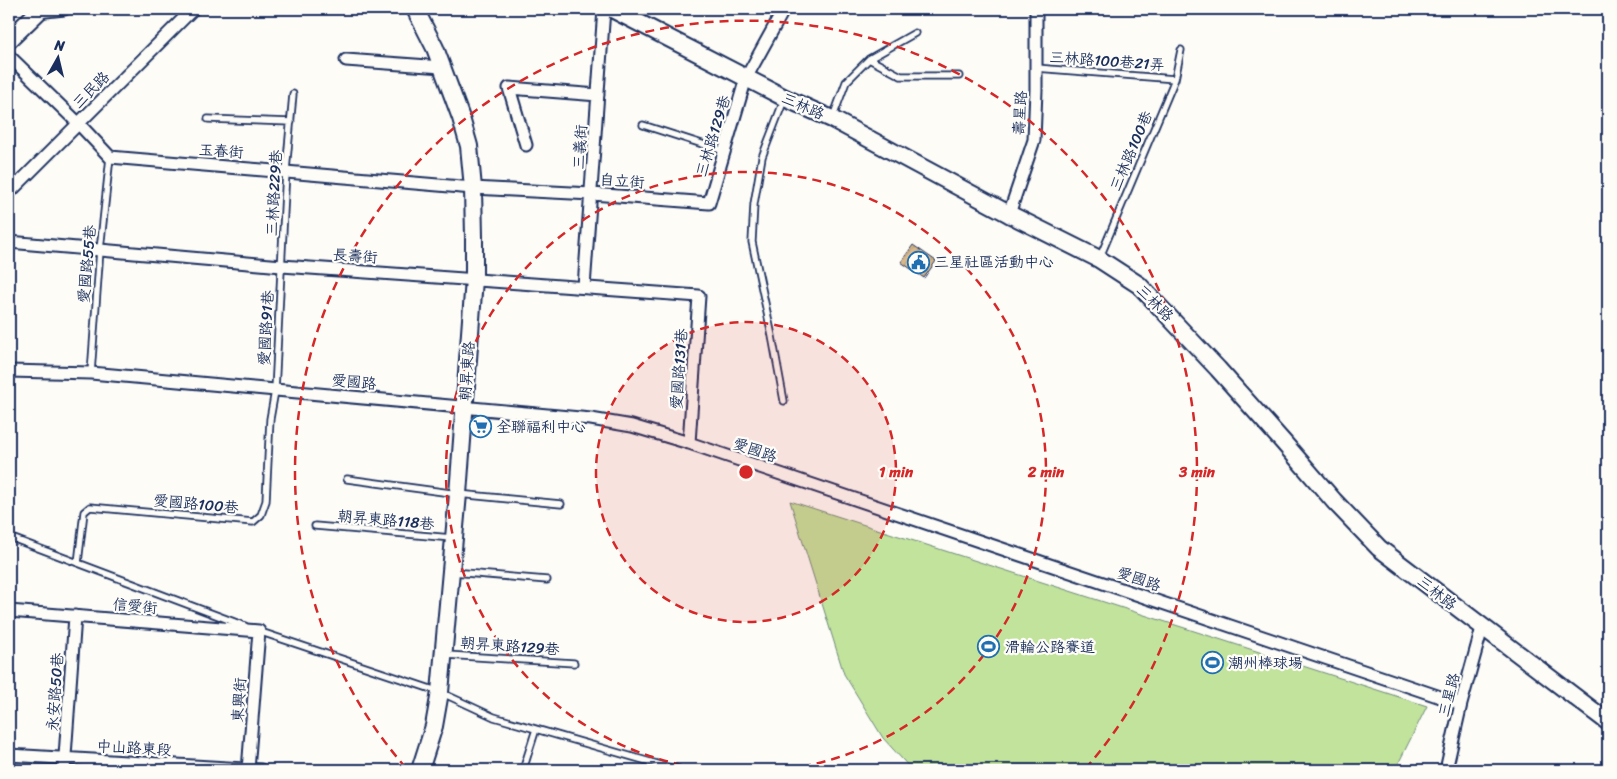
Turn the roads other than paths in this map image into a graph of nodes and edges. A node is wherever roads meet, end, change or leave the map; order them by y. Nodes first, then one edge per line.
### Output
1 (64, 9) edge
2 (194, 9) edge
3 (415, 9) edge
4 (604, 9) edge
5 (613, 9) edge
6 (784, 9) edge
7 (1036, 9) edge
8 (39, 11) edge
9 (915, 33) dead end
10 (9, 40) edge
11 (1181, 50) dead end
12 (9, 56) edge
13 (869, 59) junction
14 (346, 60) dead end
15 (442, 67) junction
16 (1036, 68) junction
17 (959, 76) dead end
18 (746, 78) junction
19 (1175, 79) junction
20 (293, 94) dead end
21 (598, 95) junction
22 (785, 98) junction
23 (208, 119) dead end
24 (832, 119) junction
25 (291, 122) junction
26 (79, 124) junction
27 (643, 125) dead end
28 (526, 145) dead end
29 (724, 151) junction
30 (110, 157) junction
31 (286, 171) junction
32 (473, 188) junction
33 (9, 193) edge
34 (592, 194) junction
35 (708, 203) joint
36 (1009, 214) junction
37 (9, 242) edge
38 (100, 250) junction
39 (1099, 259) junction
40 (282, 266) junction
41 (474, 279) junction
42 (584, 287) junction
43 (699, 296) joint
44 (9, 371) edge
45 (91, 373) junction
46 (275, 391) junction
47 (784, 401) dead end
48 (465, 406) junction
49 (689, 443) junction
50 (347, 478) dead end
51 (458, 494) junction
52 (561, 504) dead end
53 (315, 526) dead end
54 (9, 537) edge
55 (454, 538) junction
56 (78, 563) junction
57 (451, 572) junction
58 (547, 580) dead end
59 (9, 612) edge
60 (75, 616) junction
61 (1482, 628) junction
62 (259, 631) junction
63 (444, 654) junction
64 (574, 662) dead end
65 (440, 692) junction
66 (1461, 704) junction
67 (1608, 722) edge
68 (536, 729) junction
69 (9, 754) edge
70 (65, 765) edge
71 (248, 770) edge
72 (261, 770) edge
73 (420, 770) edge
74 (524, 770) edge
75 (678, 770) edge
76 (1446, 770) edge

1 - 8 street
2 - 26 street, 三民路
3 - 15 main road, 朝昇東路
4 - 21 street, 三義街
5 - 18 main road, 三林路
6 - 18 street, 三林路129巷
7 - 16 street, 壽星路
8 - 10 main road
9 - 13 lane
11 - 19 lane, 三林路100巷
12 - 26 street
13 - 17 lane
13 - 24 lane
14 - 15 street
15 - 32 main road, 朝昇東路
16 - 19 lane, 三林路100巷21弄
16 - 36 street, 壽星路
18 - 22 main road, 三林路
18 - 29 street, 三林路129巷
19 - 39 lane, 三林路100巷
20 - 25 lane, 三林路229巷
21 - 28 street
21 - 34 street, 三義街
22 - 24 main road, 三林路
22 - 47 lane
23 - 25 lane
24 - 36 main road, 三林路
25 - 31 lane, 三林路229巷
26 - 30 street
26 - 33 street, 三民路
27 - 29 lane
29 - 35 street, 三林路129巷
30 - 31 street, 玉春街
30 - 38 lane, 愛國路55巷
31 - 32 street, 玉春街
31 - 40 lane, 三林路229巷
32 - 34 street, 自立街
32 - 41 main road, 朝昇東路
34 - 35 street, 自立街
34 - 42 street, 三義街
36 - 39 main road, 三林路
37 - 38 street, 長壽街
38 - 40 street, 長壽街
38 - 45 lane, 愛國路55巷
39 - 61 main road, 三林路
40 - 41 street, 長壽街
40 - 46 lane, 愛國路91巷
41 - 42 street, 長壽街
41 - 48 main road, 朝昇東路
42 - 43 street, 長壽街
43 - 49 street, 愛國路131巷
44 - 45 street, 愛國路
45 - 46 street, 愛國路
46 - 48 street, 愛國路
46 - 56 lane, 愛國路100巷
48 - 49 street, 愛國路
48 - 51 main road, 朝昇東路
49 - 66 street, 愛國路
50 - 51 lane
51 - 52 lane
51 - 55 main road, 朝昇東路
53 - 55 lane, 朝昇東路118巷
54 - 56 lane
55 - 57 main road, 朝昇東路
56 - 62 lane
57 - 58 lane
57 - 63 main road, 朝昇東路
59 - 60 street, 信愛街
60 - 62 street, 信愛街
60 - 70 street, 永安路50巷
61 - 66 street, 三星路
61 - 67 main road, 三林路
62 - 65 lane
62 - 71 street, 東興街
63 - 64 lane, 朝昇東路129巷
63 - 65 main road, 朝昇東路
65 - 68 lane
65 - 73 main road, 朝昇東路
66 - 76 street, 三星路
68 - 74 lane
68 - 75 lane
69 - 70 street, 中山路東段
70 - 71 street, 中山路東段
71 - 72 street, 中山路東段

